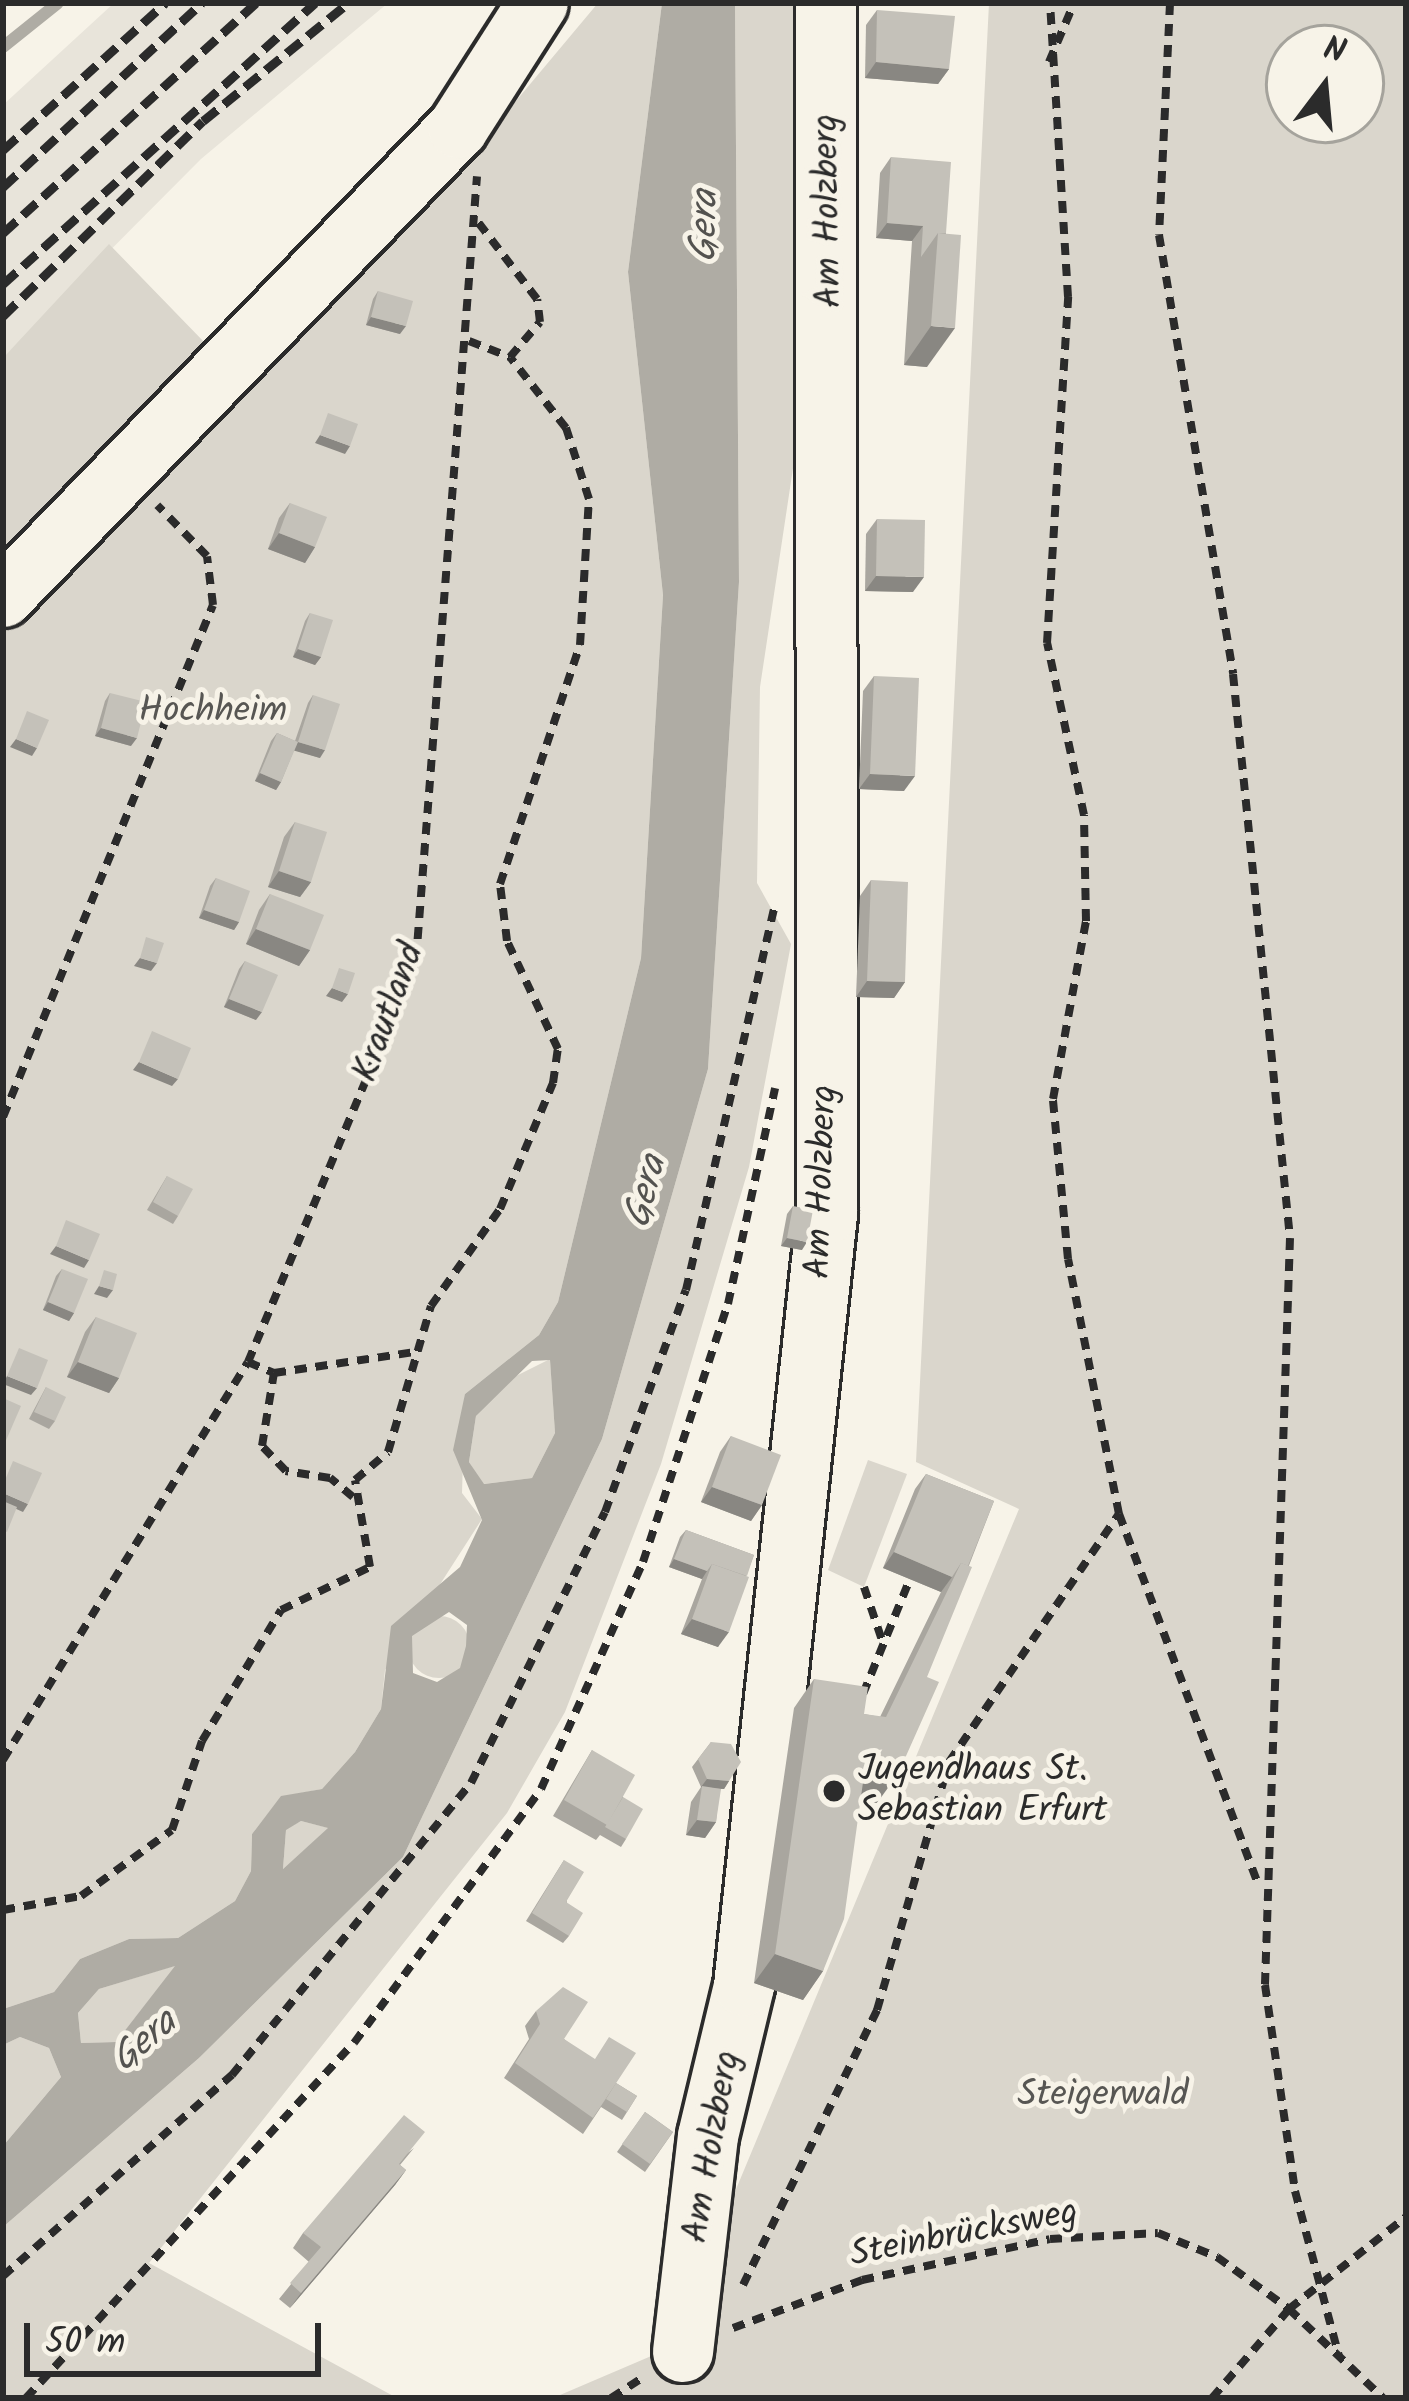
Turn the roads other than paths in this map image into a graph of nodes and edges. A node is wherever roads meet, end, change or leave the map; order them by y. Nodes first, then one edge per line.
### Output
1 (538, 3) edge
2 (826, 3) edge
3 (3, 597) edge
4 (683, 2352) dead end

1 - 3 street
2 - 4 street, Am Holzberg

